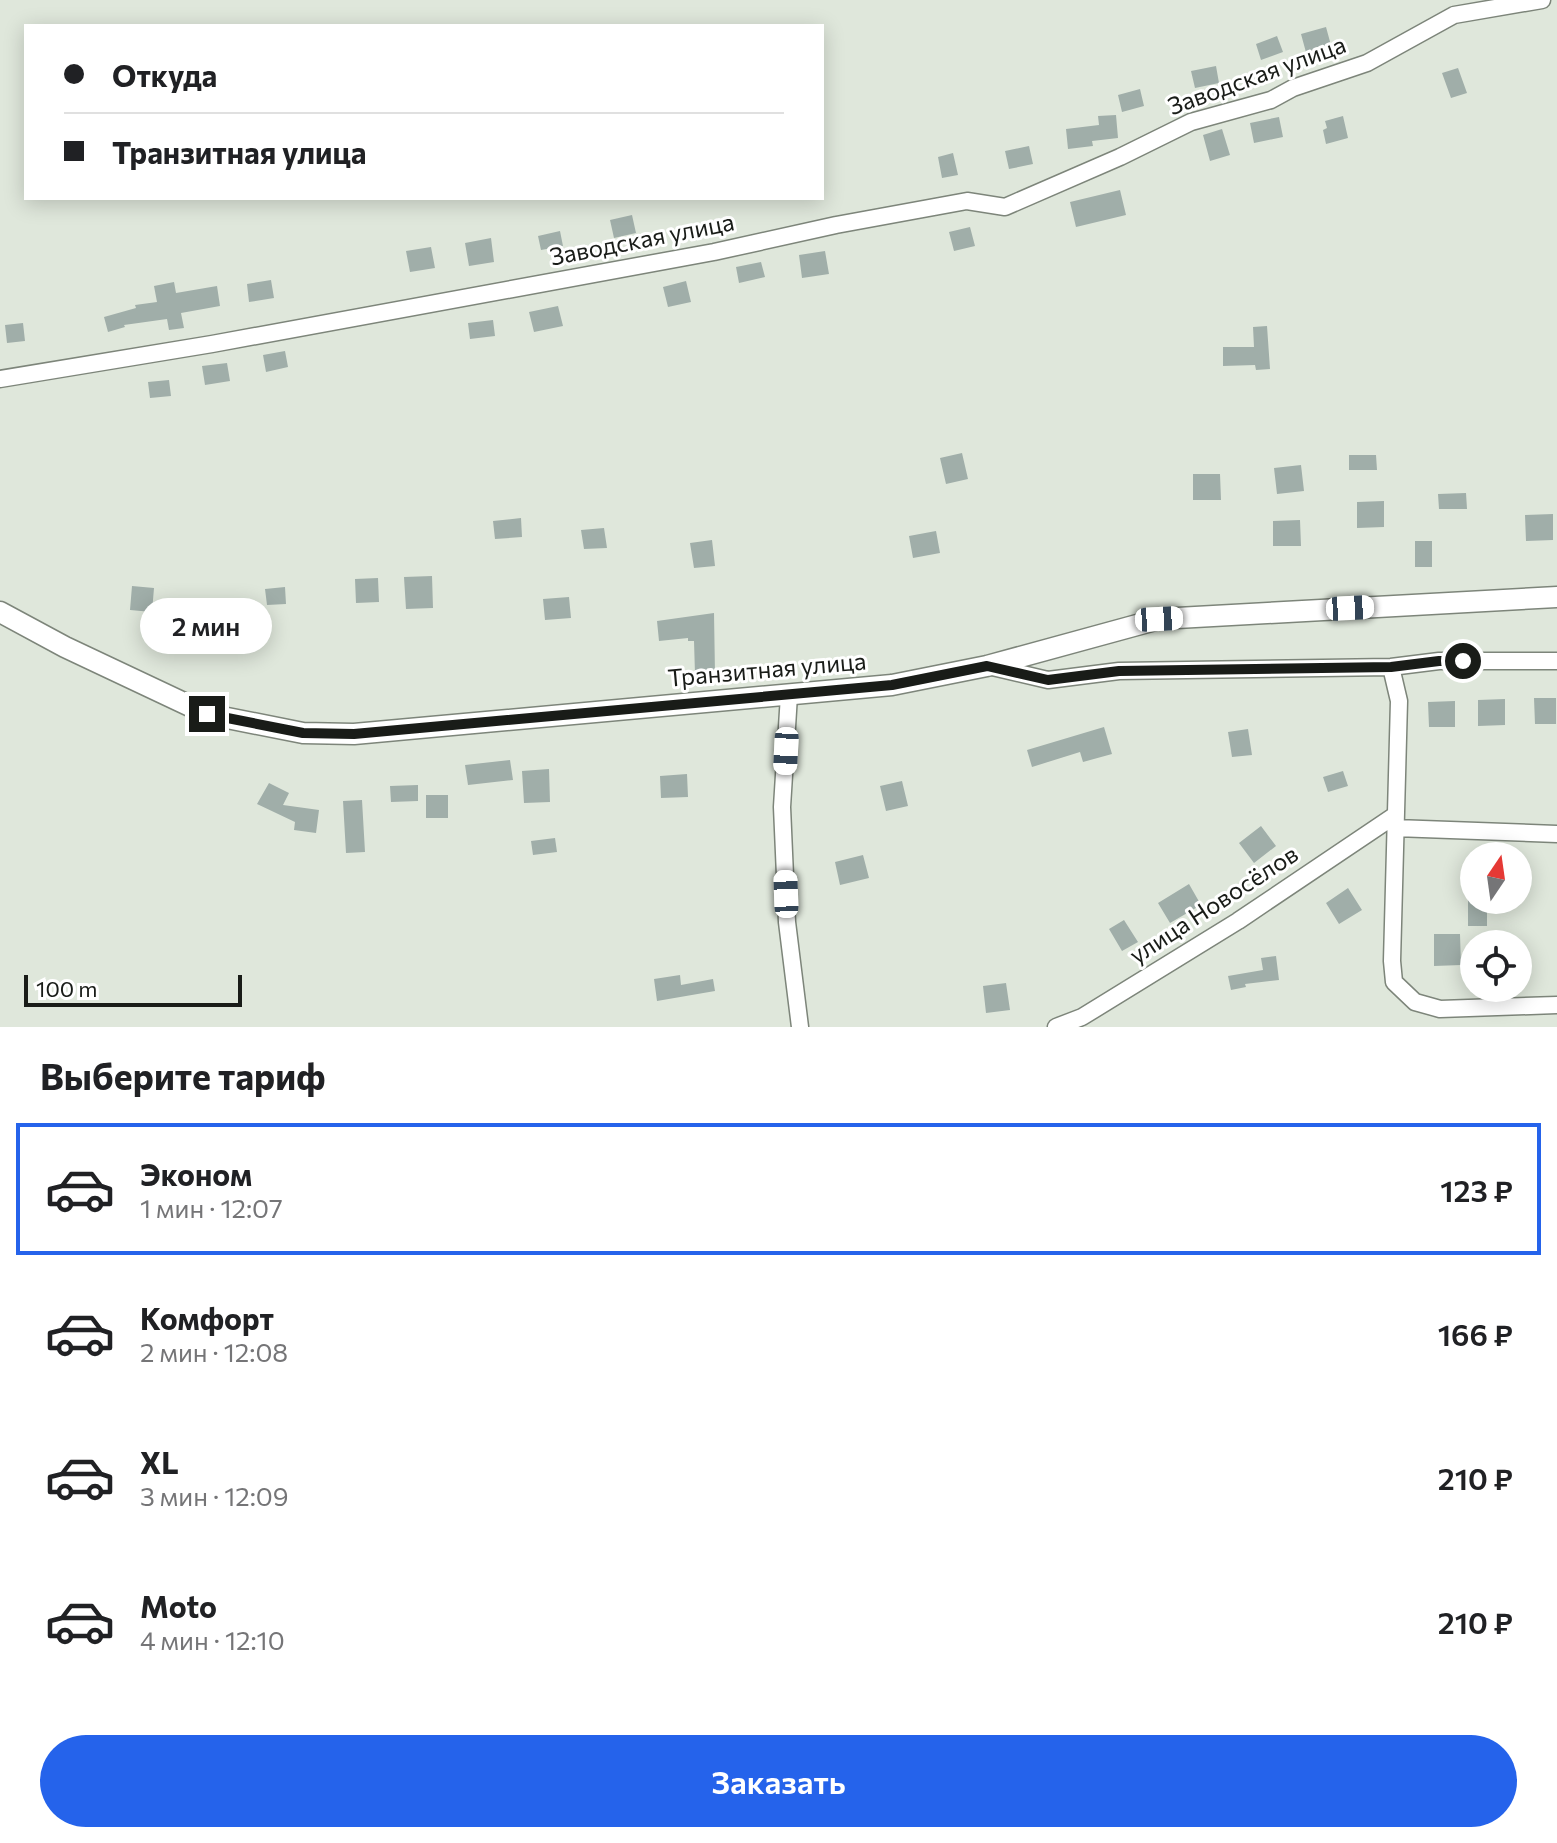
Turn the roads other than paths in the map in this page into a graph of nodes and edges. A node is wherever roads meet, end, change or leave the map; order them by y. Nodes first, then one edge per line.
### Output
1 (1542, 0) edge
2 (0, 379) edge
3 (1557, 597) edge
4 (0, 612) edge
5 (1557, 661) edge
6 (987, 666) junction
7 (1391, 667) junction
8 (789, 695) junction
9 (1394, 822) junction
10 (1557, 834) edge
11 (1557, 1005) edge
12 (800, 1027) edge
13 (1056, 1027) edge

1 - 2 street, Заводская улица
3 - 6 main road, Транзитная улица
4 - 8 main road, Транзитная улица
5 - 7 street
6 - 7 street
6 - 8 main road, Транзитная улица
7 - 9 street
8 - 12 street
9 - 10 street
9 - 11 street
9 - 13 street, улица Новосёлов

